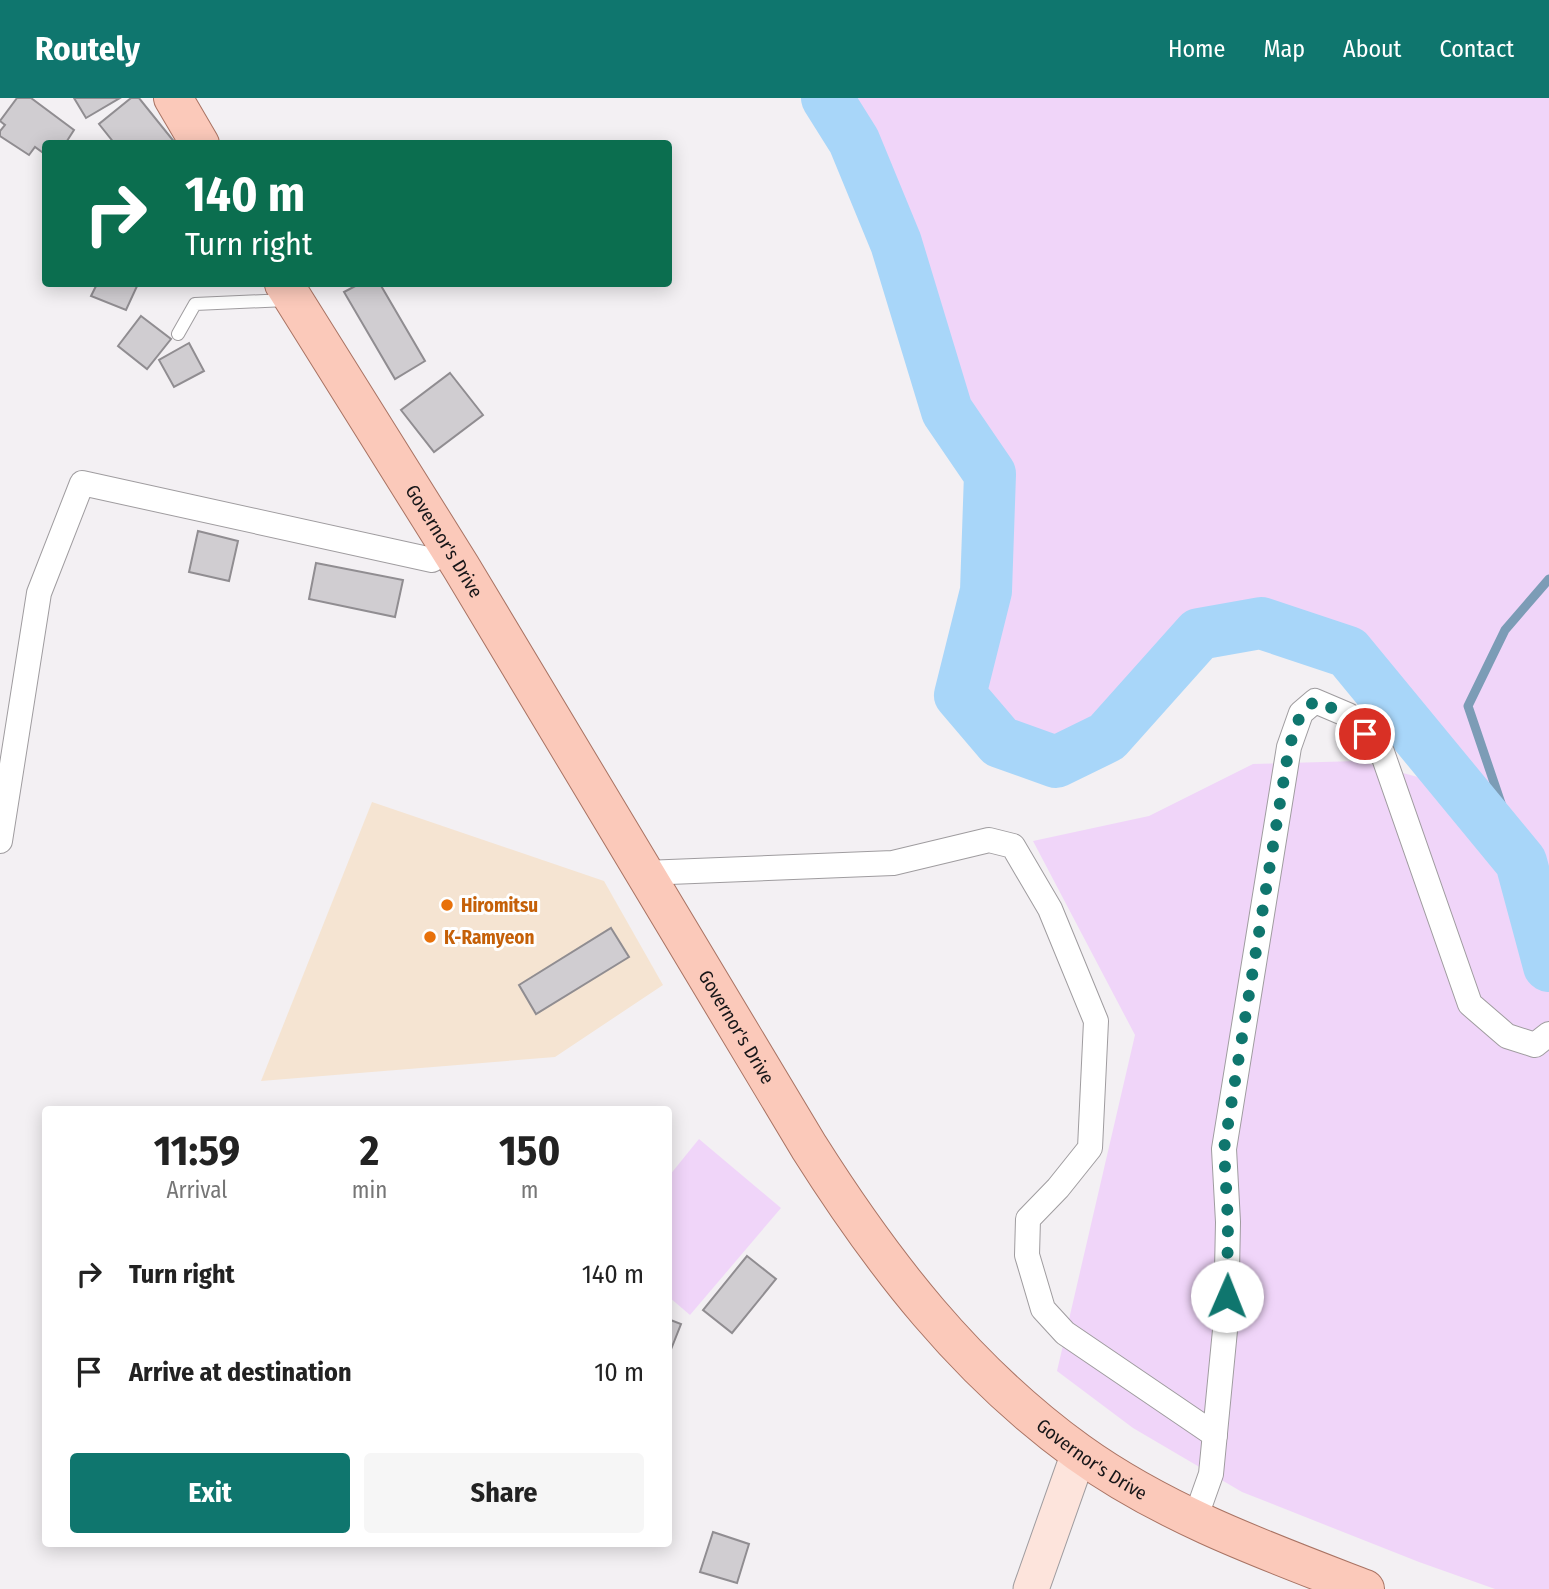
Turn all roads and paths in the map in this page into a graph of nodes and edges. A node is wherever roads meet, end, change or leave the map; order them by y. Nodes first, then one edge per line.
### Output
1 (173, 98) edge
2 (198, 140) edge
3 (289, 292) edge
4 (178, 334) dead end
5 (450, 550) junction
6 (0, 841) edge
7 (644, 873) junction
8 (1542, 1040) edge
9 (1215, 1435) junction
10 (1079, 1453) junction
11 (1195, 1519) junction
12 (1031, 1589) edge
13 (1365, 1589) edge

1 - 2 main road
3 - 4 lane
3 - 5 main road, Governor's Drive
5 - 6 street
5 - 7 main road, Governor's Drive
7 - 9 street
7 - 10 main road, Governor's Drive
8 - 9 street
9 - 11 street
10 - 11 main road, Governor's Drive
10 - 12 main road
11 - 13 main road, Governor's Drive

